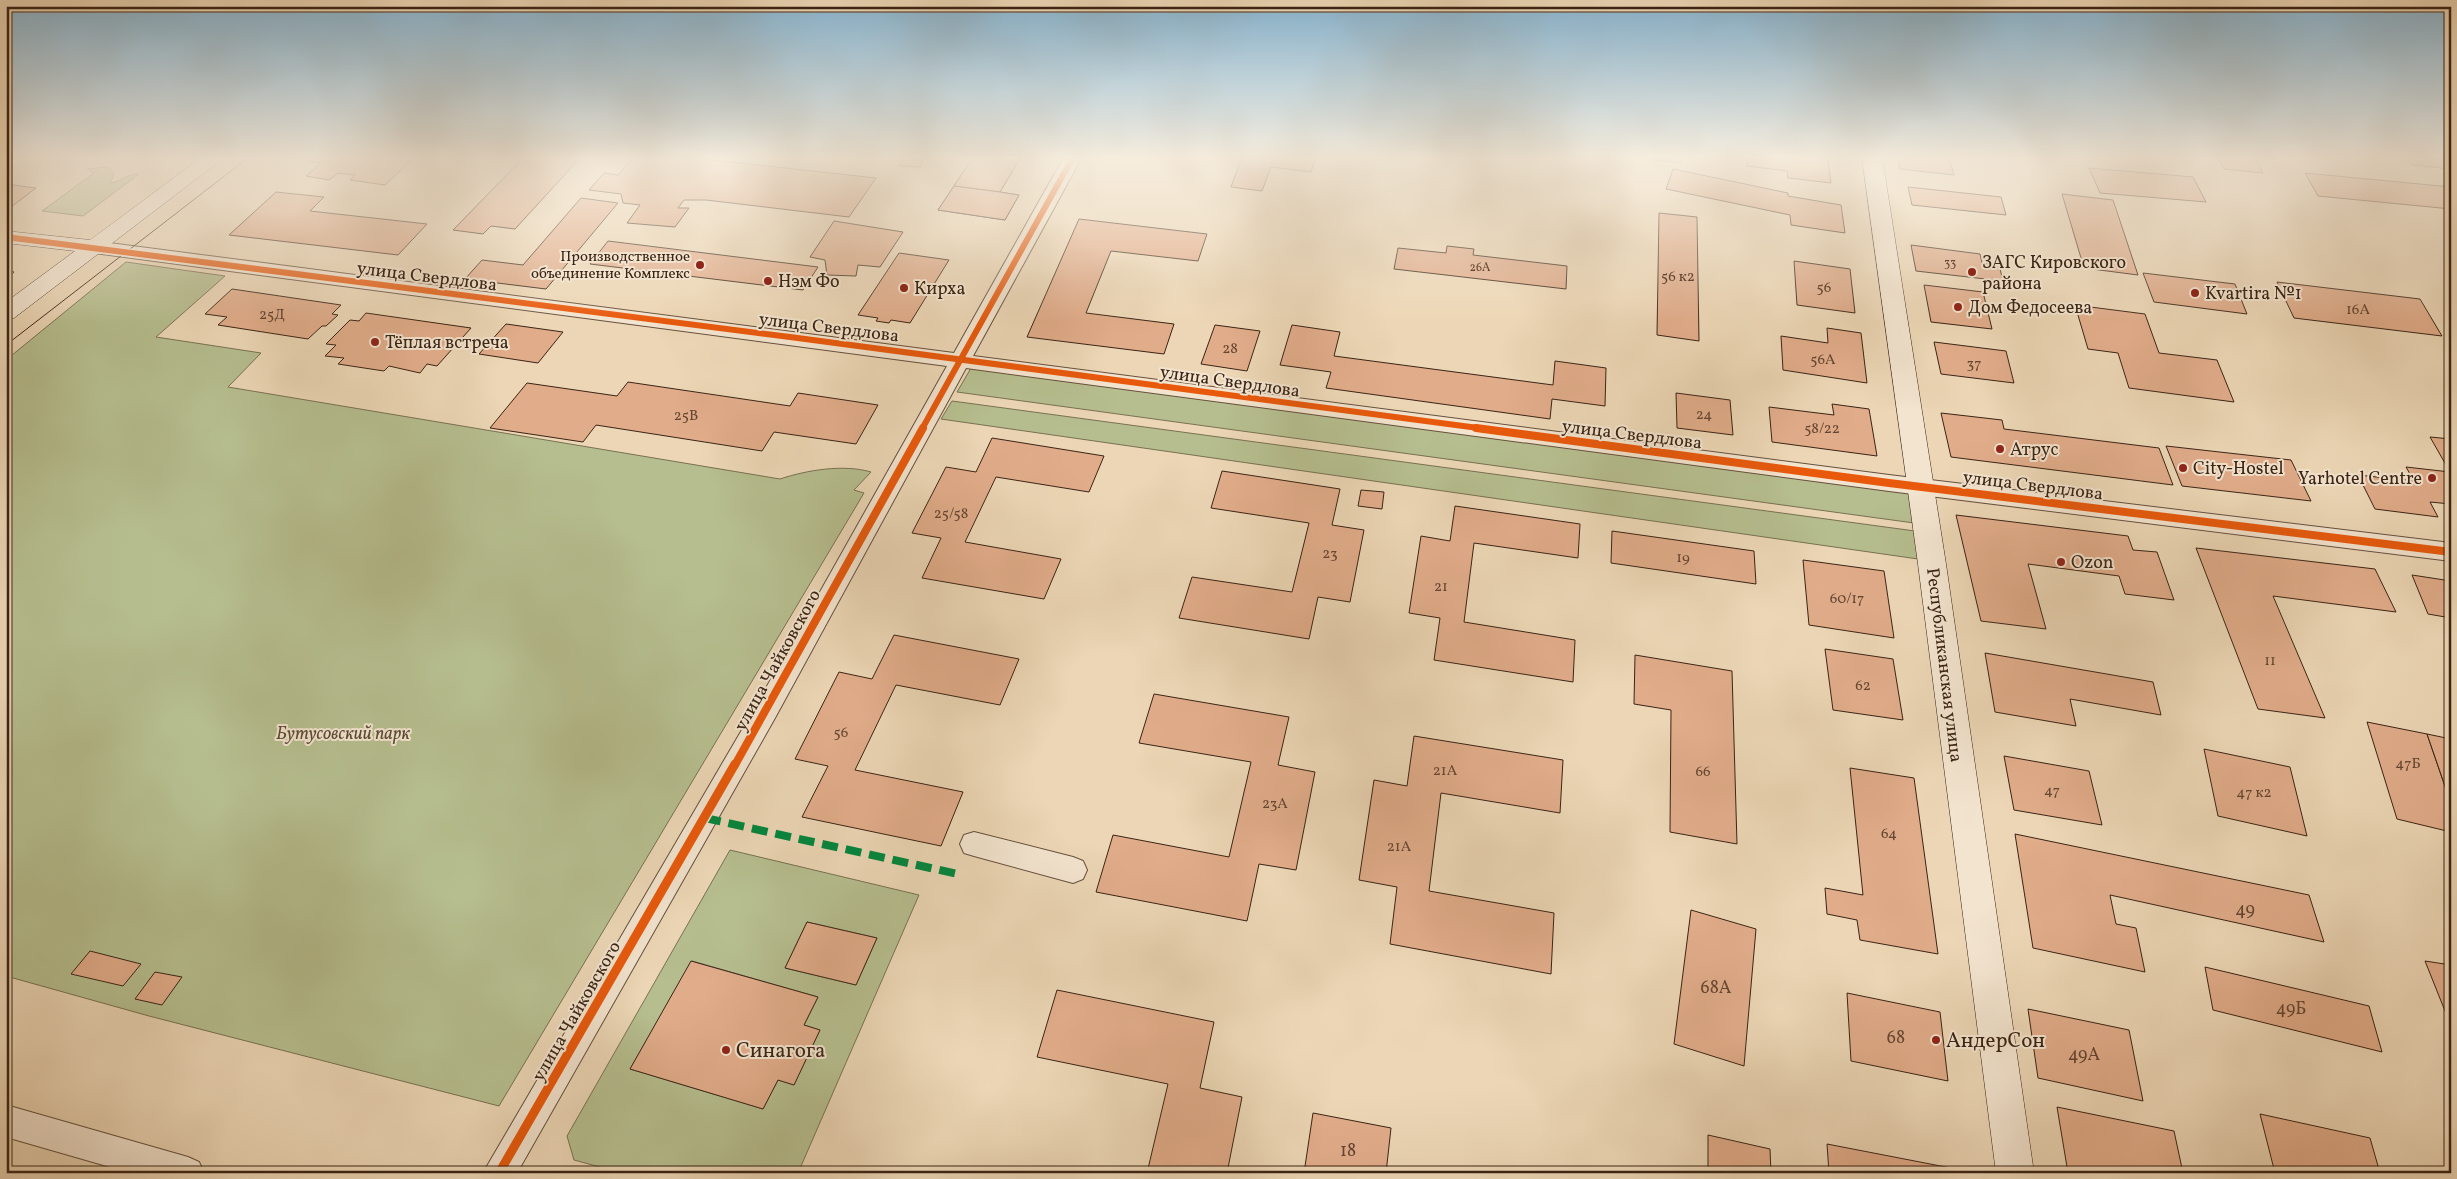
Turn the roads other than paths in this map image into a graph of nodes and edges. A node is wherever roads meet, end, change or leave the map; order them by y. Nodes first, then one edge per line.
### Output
1 (142, 212) edge
2 (1043, 212) edge
3 (1880, 212) edge
4 (6, 237) edge
5 (94, 248) junction
6 (6, 313) edge
7 (962, 360) junction
8 (1921, 487) junction
9 (2451, 552) edge
10 (974, 844) dead end
11 (1073, 870) dead end
12 (6, 1120) edge
13 (188, 1173) edge
14 (499, 1173) edge
15 (2015, 1173) edge

1 - 5 main road
2 - 7 street, улица Чайковского
3 - 8 main road, Республиканская улица
4 - 5 main road, улица Свердлова
5 - 6 main road
5 - 7 street, улица Свердлова
7 - 8 street, улица Свердлова
7 - 14 street, улица Чайковского
8 - 9 street, улица Свердлова
8 - 15 main road, Республиканская улица
10 - 11 street
12 - 13 street

